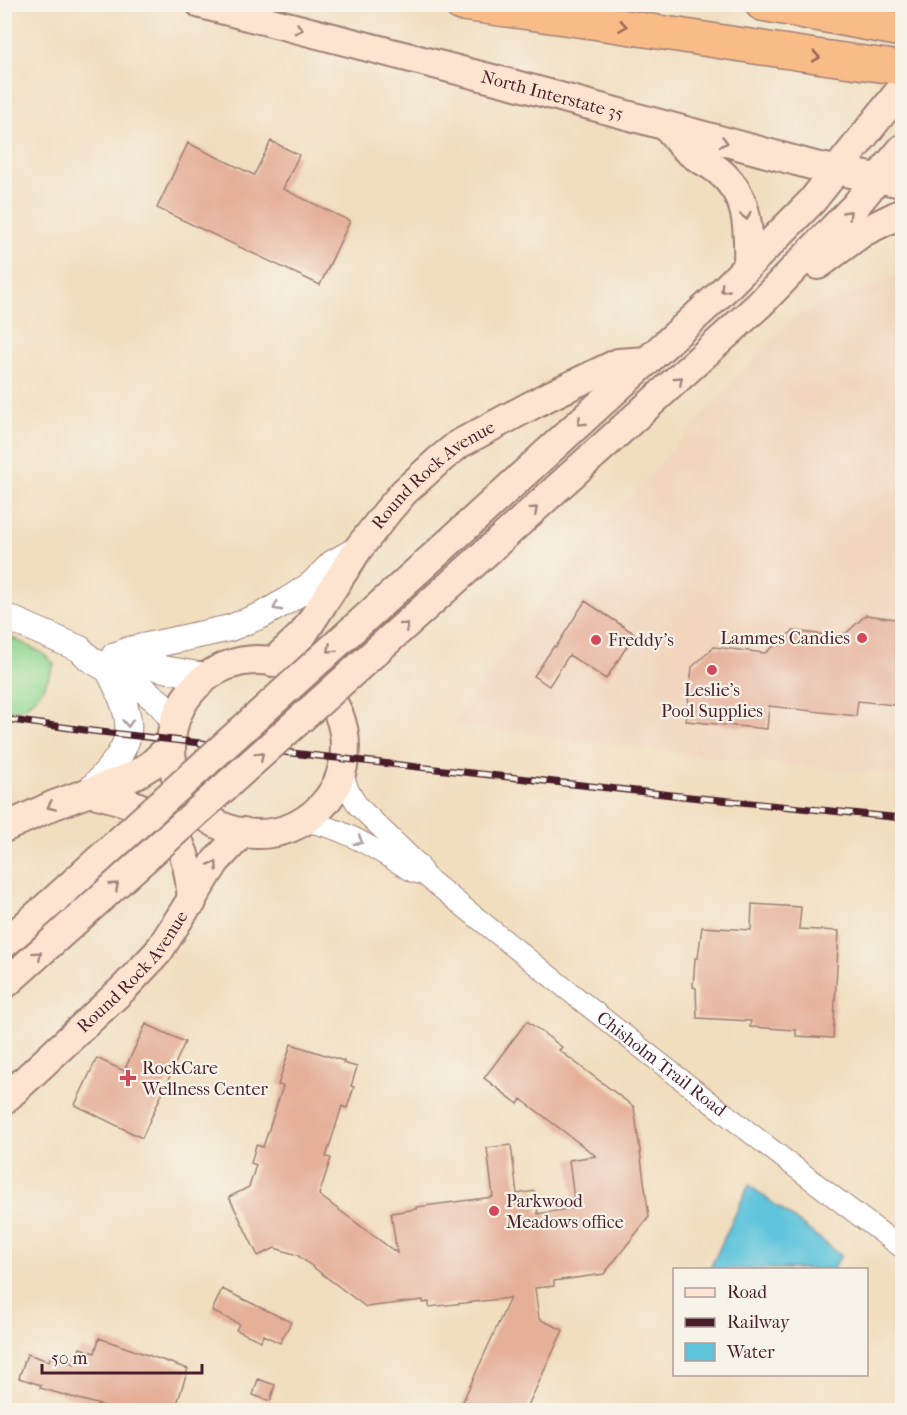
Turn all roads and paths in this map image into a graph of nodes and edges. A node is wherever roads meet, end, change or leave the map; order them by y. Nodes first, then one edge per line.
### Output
1 (201, 4) edge
2 (461, 4) edge
3 (762, 4) edge
4 (903, 30) edge
5 (903, 68) edge
6 (903, 88) edge
7 (668, 127) junction
8 (903, 149) edge
9 (836, 170) junction
10 (890, 181) edge
11 (903, 213) edge
12 (748, 265) junction
13 (759, 305) junction
14 (648, 361) junction
15 (357, 549) junction
16 (4, 616) edge
17 (112, 662) junction
18 (273, 662) junction
19 (205, 676) junction
20 (171, 734) junction
21 (343, 774) junction
22 (88, 792) junction
23 (305, 822) junction
24 (4, 828) edge
25 (243, 832) junction
26 (424, 875) junction
27 (192, 902) junction
28 (4, 944) edge
29 (4, 985) edge
30 (4, 1100) edge
31 (903, 1248) edge

1 -> 7 main road, North Interstate 35
2 -> 5 highway
3 - 4 highway
6 - 9 main road
7 -> 9 main road, North Interstate 35
7 -> 12 main road
8 - 10 main road
9 - 10 main road, North Interstate 35
9 - 12 main road
13 -> 10 main road
11 - 13 main road
12 -> 14 main road
29 -> 13 main road, bridge
14 - 15 main road, Round Rock Avenue
14 -> 28 main road, bridge
15 -> 17 street
15 - 18 main road, Round Rock Avenue
16 - 17 street
17 - 19 street
17 - 20 street
17 -> 22 street
18 - 19 main road
18 - 21 main road
19 - 20 main road
20 - 22 main road
20 - 25 main road
21 - 23 main road
21 - 26 street, Chisholm Trail Road
22 -> 24 main road
22 - 27 main road
23 - 25 main road
23 -> 26 street, Chisholm Trail Road
27 -> 25 main road, Round Rock Avenue
26 - 31 street, Chisholm Trail Road
27 - 30 main road, Round Rock Avenue

